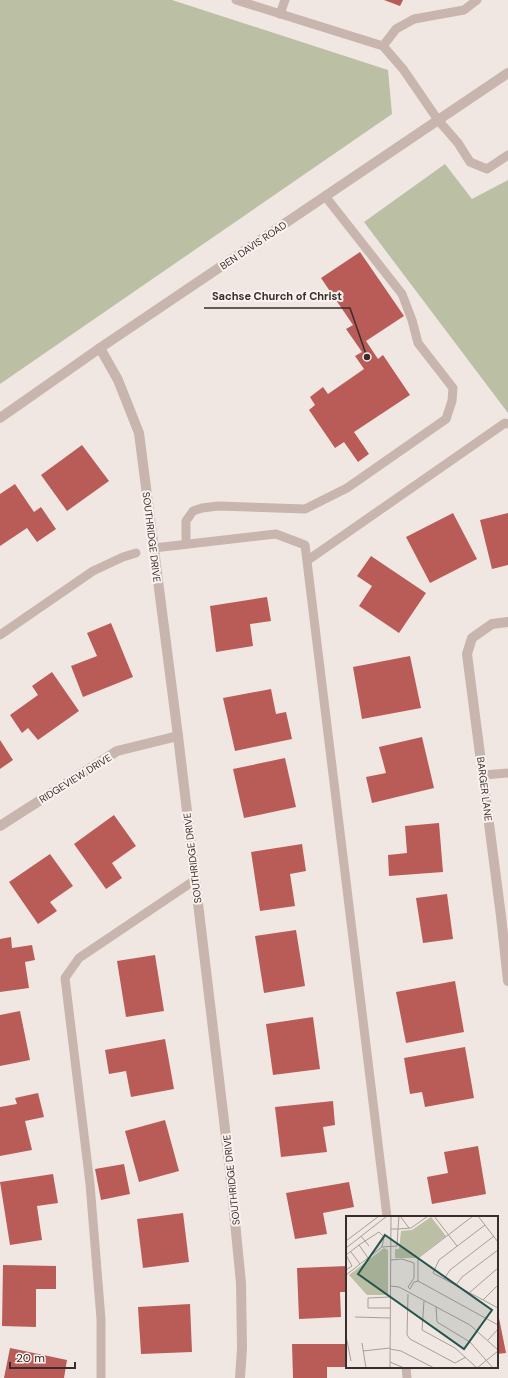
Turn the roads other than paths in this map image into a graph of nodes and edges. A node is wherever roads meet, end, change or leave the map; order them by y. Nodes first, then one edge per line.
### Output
1 (236, 0) edge
2 (285, 0) edge
3 (477, 0) edge
4 (280, 14) junction
5 (383, 46) junction
6 (508, 73) edge
7 (438, 120) junction
8 (508, 155) edge
9 (325, 196) junction
10 (100, 348) junction
11 (0, 418) edge
12 (508, 424) edge
13 (186, 544) junction
14 (154, 548) junction
15 (136, 553) dead end
16 (308, 560) junction
17 (508, 622) edge
18 (0, 635) edge
19 (178, 736) junction
20 (508, 773) edge
21 (483, 776) junction
22 (0, 826) edge
23 (195, 880) junction
24 (504, 916) edge
25 (508, 981) edge
26 (387, 1216) edge
27 (406, 1368) edge
28 (101, 1378) edge
29 (240, 1378) edge
30 (407, 1378) edge

1 - 4 lane
2 - 4 lane
3 - 5 lane
4 - 5 lane
5 - 7 lane
6 - 7 street, BEN DAVIS ROAD
7 - 8 lane
7 - 9 street, BEN DAVIS ROAD
9 - 10 street, BEN DAVIS ROAD
9 - 13 lane
10 - 11 street, BEN DAVIS ROAD
10 - 14 street, SOUTHRIDGE DRIVE
12 - 16 lane
13 - 14 lane
13 - 16 lane
14 - 19 street, SOUTHRIDGE DRIVE
15 - 18 lane
16 - 26 lane
17 - 21 street, BARGER LANE
19 - 22 street, RIDGEVIEW DRIVE
19 - 23 street, SOUTHRIDGE DRIVE
20 - 21 lane
21 - 24 street, BARGER LANE
23 - 28 lane
23 - 29 street, SOUTHRIDGE DRIVE
24 - 25 street, BARGER LANE
27 - 30 lane

